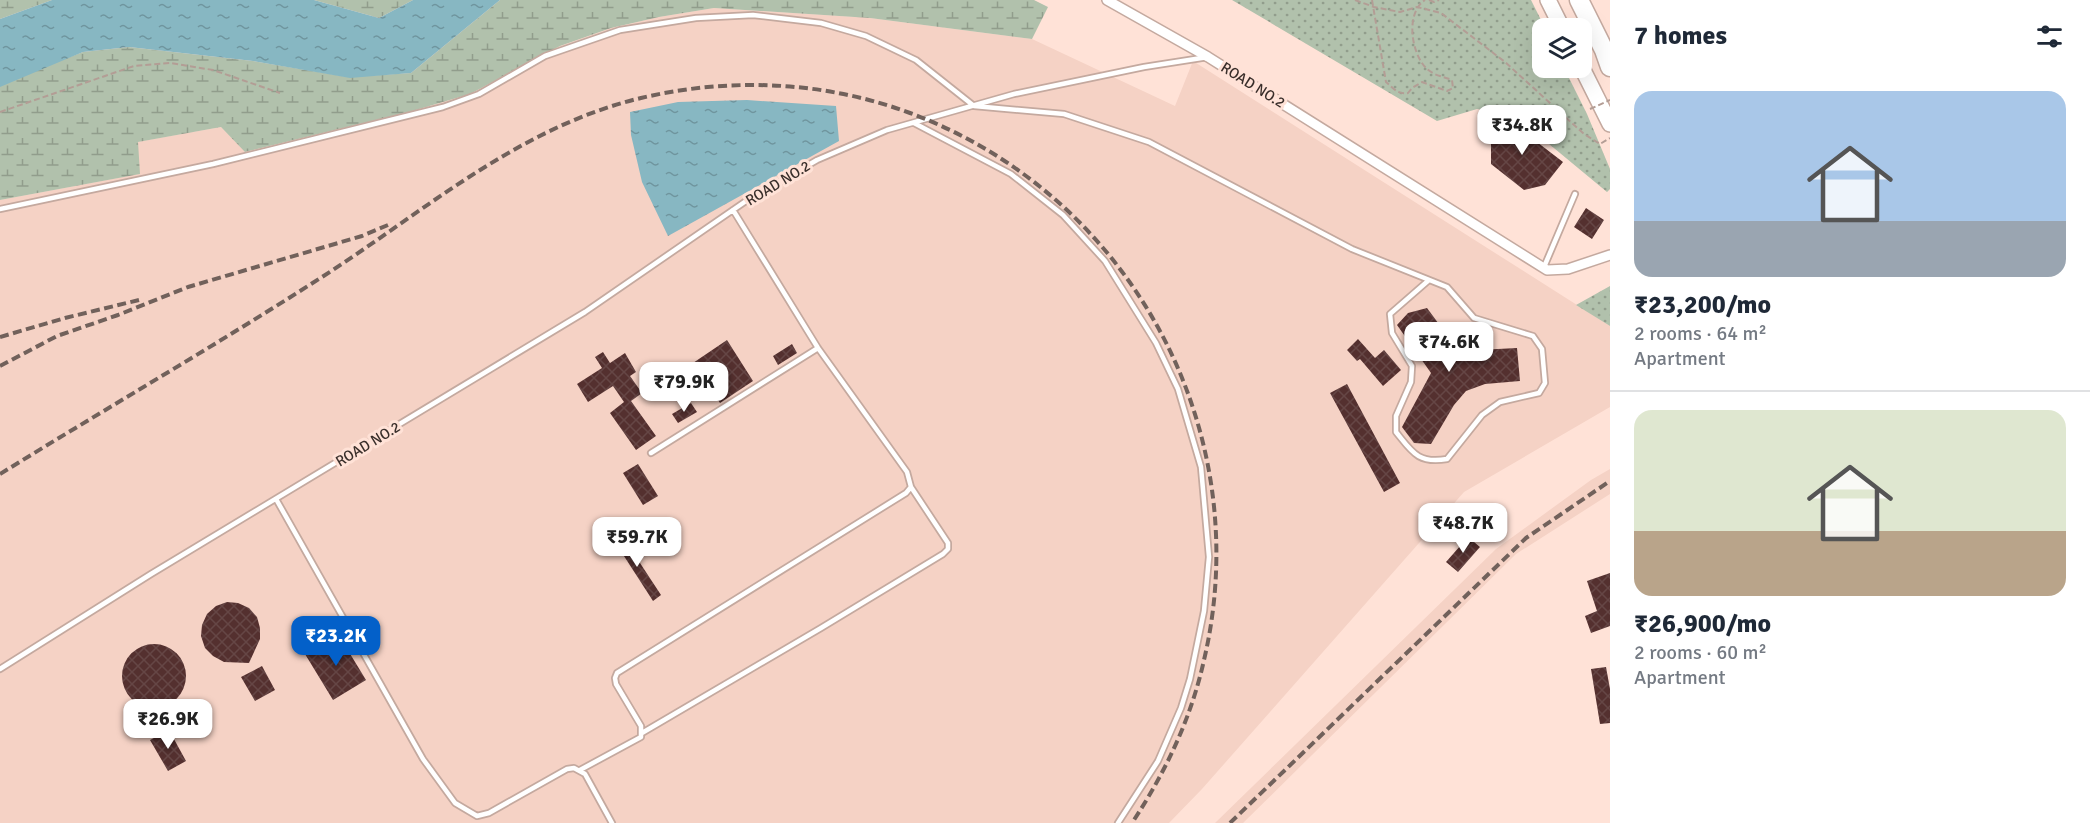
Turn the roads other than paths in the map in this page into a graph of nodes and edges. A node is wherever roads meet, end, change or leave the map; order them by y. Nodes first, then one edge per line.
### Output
1 (1107, 0) edge
2 (1548, 0) edge
3 (1579, 0) edge
4 (1557, 18) edge
5 (1208, 57) junction
6 (1610, 67) edge
7 (1587, 78) edge
8 (974, 106) junction
9 (914, 123) junction
10 (1610, 124) edge
11 (1575, 194) dead end
12 (0, 209) edge
13 (733, 210) junction
14 (1610, 255) edge
15 (1544, 267) junction
16 (1429, 280) junction
17 (818, 348) junction
18 (651, 453) dead end
19 (910, 487) junction
20 (276, 499) junction
21 (0, 669) edge
22 (642, 733) junction
23 (580, 770) junction
24 (612, 823) edge
25 (1118, 823) edge

1 - 5 street
2 - 4 main road
3 - 6 highway
5 - 8 lane, ROAD NO.2
5 - 15 street, ROAD NO.2
7 - 10 main road
8 - 9 lane, ROAD NO.2
8 - 12 lane
8 - 16 lane
9 - 13 lane, ROAD NO.2
9 - 25 lane
11 - 15 lane
13 - 17 lane
13 - 20 lane, ROAD NO.2
14 - 15 street
16 - 16 lane
17 - 18 lane
17 - 19 lane
19 - 22 lane
19 - 22 lane
20 - 21 lane, ROAD NO.2
20 - 23 lane
22 - 23 lane
23 - 24 lane

